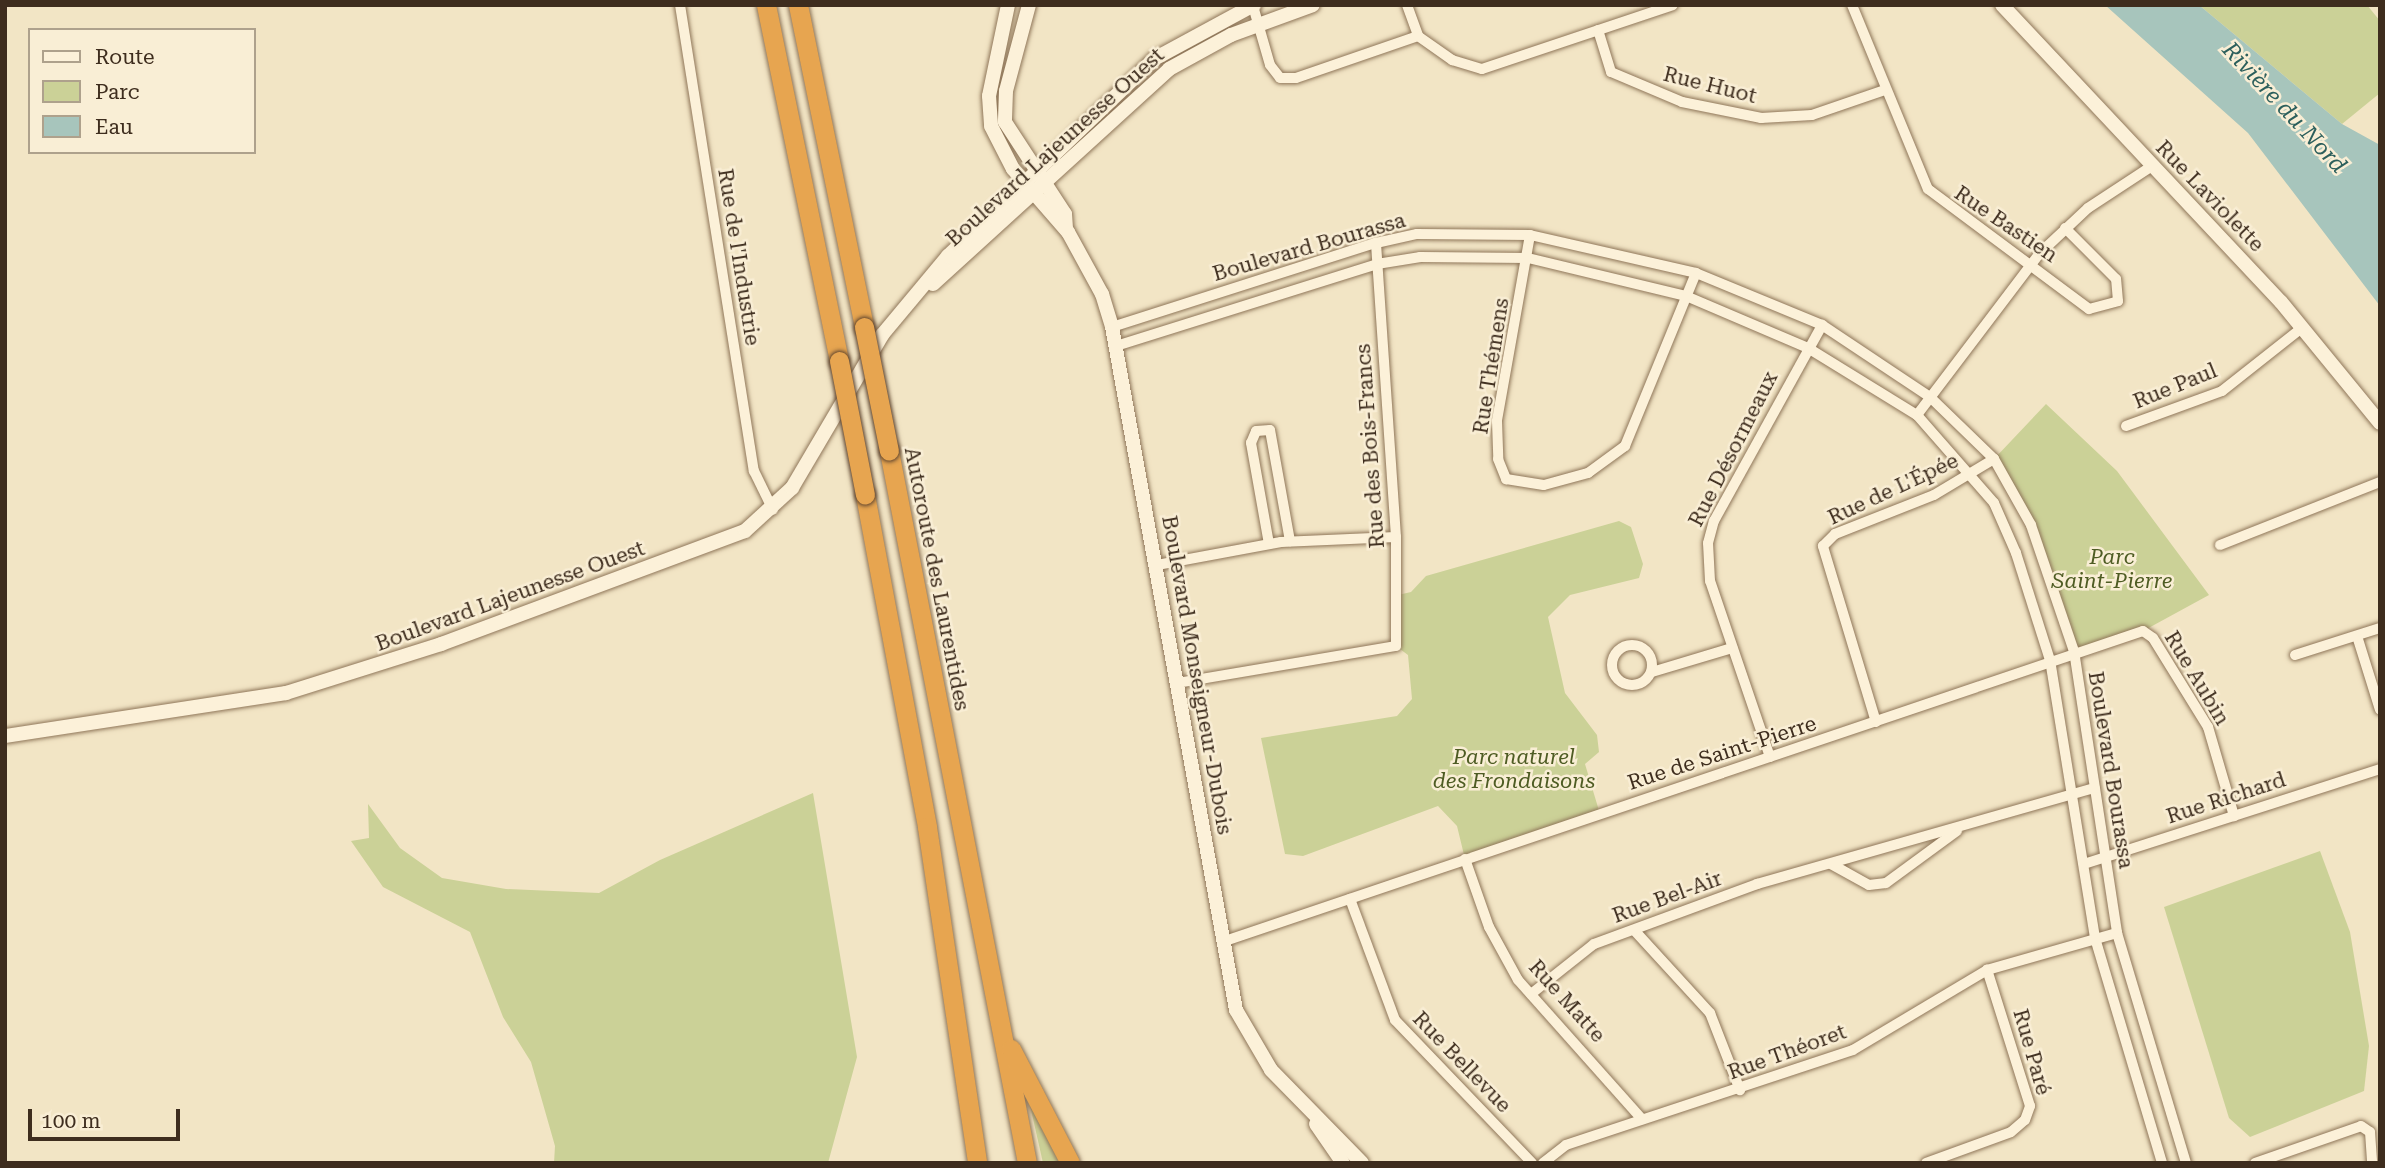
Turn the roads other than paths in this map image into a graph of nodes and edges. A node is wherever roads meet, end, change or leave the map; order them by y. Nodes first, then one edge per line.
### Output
1 (680, 5) edge
2 (766, 5) edge
3 (798, 5) edge
4 (1008, 5) edge
5 (1029, 5) edge
6 (1312, 5) edge
7 (1408, 5) edge
8 (1673, 5) edge
9 (1852, 5) edge
10 (2002, 5) edge
11 (1254, 6) edge
12 (1258, 24) junction
13 (1598, 30) junction
14 (1418, 36) junction
15 (1885, 90) junction
16 (2152, 166) junction
17 (1034, 184) junction
18 (2065, 228) junction
19 (1530, 235) junction
20 (1376, 243) junction
21 (1528, 258) junction
22 (2032, 262) junction
23 (1377, 264) junction
24 (1696, 273) junction
25 (1686, 296) junction
26 (1822, 325) junction
27 (1111, 327) junction
28 (2303, 327) junction
29 (1116, 346) junction
30 (1808, 348) junction
31 (1930, 397) junction
32 (1917, 415) junction
33 (2380, 423) edge
34 (2126, 426) dead end
35 (1994, 459) junction
36 (1972, 473) junction
37 (2380, 482) edge
38 (773, 510) junction
39 (1396, 537) junction
40 (1290, 541) junction
41 (1269, 544) junction
42 (2038, 545) junction
43 (2220, 545) dead end
44 (2016, 553) junction
45 (1157, 565) junction
46 (2380, 628) edge
47 (2357, 636) junction
48 (1732, 648) junction
49 (2074, 651) junction
50 (2295, 655) dead end
51 (2050, 660) junction
52 (1652, 672) dead end
53 (1177, 683) junction
54 (2380, 710) edge
55 (1876, 722) junction
56 (5, 736) edge
57 (1770, 757) junction
58 (2380, 769) edge
59 (2095, 788) junction
60 (2073, 794) junction
61 (2234, 816) junction
62 (1962, 827) junction
63 (2104, 857) junction
64 (1465, 859) junction
65 (1831, 864) junction
66 (2084, 864) junction
67 (1350, 899) junction
68 (1633, 930) junction
69 (2117, 933) junction
70 (2095, 939) junction
71 (1222, 942) junction
72 (1987, 971) junction
73 (1531, 994) junction
74 (2138, 1003) junction
75 (2116, 1010) junction
76 (999, 1022) junction
77 (1740, 1090) junction
78 (969, 1107) junction
79 (1310, 1114) junction
80 (1643, 1119) junction
81 (964, 1163) edge
82 (977, 1163) edge
83 (1027, 1163) edge
84 (1070, 1163) edge
85 (1343, 1163) edge
86 (1362, 1163) edge
87 (1532, 1163) edge
88 (1543, 1163) edge
89 (1926, 1163) edge
90 (2162, 1163) edge
91 (2186, 1163) edge
92 (2255, 1163) edge
93 (2372, 1163) edge

1 - 38 street, Rue de l'Industrie
2 - 78 highway, bridge
3 - 76 highway, Autoroute des Laurentides, bridge
4 - 17 street, Boulevard Monseigneur-Dubois
5 - 17 street, Boulevard Monseigneur-Dubois
6 - 12 street, Boulevard Lajeunesse Ouest
7 - 14 street
8 - 13 street
9 - 15 street, Rue Bastien
10 - 16 street, Rue Laviolette
11 - 12 street
11 - 17 street, Boulevard Lajeunesse Ouest
12 - 14 street
12 - 17 street, Boulevard Lajeunesse Ouest
13 - 14 street
13 - 15 street, Rue Huot
15 - 22 street, Rue Bastien
16 - 18 street
16 - 28 street, Rue Laviolette
17 - 27 street, Boulevard Monseigneur-Dubois
17 - 38 street, Boulevard Lajeunesse Ouest
18 - 22 street
18 - 22 street, Rue Bastien
19 - 20 street, Boulevard Bourassa
19 - 21 street, Rue Thémens
19 - 24 street, Boulevard Bourassa
20 - 23 street, Rue des Bois-Francs
20 - 27 street, Boulevard Bourassa
21 - 23 street, Boulevard Bourassa
21 - 25 street, Boulevard Bourassa
21 - 25 street, Rue Thémens
22 - 31 street
23 - 29 street, Boulevard Bourassa
23 - 39 street, Rue des Bois-Francs
24 - 25 street, Rue Thémens
24 - 26 street, Boulevard Bourassa
25 - 30 street, Boulevard Bourassa
26 - 30 street, Rue Désormeaux
26 - 31 street, Boulevard Bourassa
27 - 29 street, Boulevard Monseigneur-Dubois
28 - 33 street, Rue Laviolette
28 - 34 street, Rue Paul
29 - 45 street, Boulevard Monseigneur-Dubois
30 - 32 street, Boulevard Bourassa
30 - 48 street, Rue Désormeaux
31 - 32 street
31 - 35 street, Boulevard Bourassa
32 - 36 street, Boulevard Bourassa
35 - 36 street, Rue de L'Épée
35 - 42 street, Boulevard Bourassa
36 - 44 street, Boulevard Bourassa
36 - 55 street, Rue de L'Épée
37 - 43 street
38 - 56 street, Boulevard Lajeunesse Ouest
39 - 40 street
39 - 53 street, Rue des Bois-Francs
40 - 41 street
40 - 41 street
41 - 45 street
42 - 44 street
42 - 49 street, Boulevard Bourassa
44 - 51 street, Boulevard Bourassa
45 - 53 street, Boulevard Monseigneur-Dubois
46 - 47 street
47 - 50 street
47 - 54 street
48 - 52 street
48 - 57 street, Rue Désormeaux
49 - 51 street, Rue de Saint-Pierre
49 - 59 street, Boulevard Bourassa
49 - 61 street, Rue Aubin
51 - 55 street, Rue de Saint-Pierre
51 - 60 street, Boulevard Bourassa
53 - 71 street, Boulevard Monseigneur-Dubois
55 - 57 street, Rue de Saint-Pierre
57 - 64 street, Rue de Saint-Pierre
58 - 61 street, Rue Richard
59 - 60 street, Rue Bel-Air
59 - 63 street, Boulevard Bourassa
60 - 62 street, Rue Bel-Air
60 - 66 street, Boulevard Bourassa
61 - 63 street, Rue Richard
62 - 65 street, Rue Bel-Air
62 - 65 street, Rue Bel-Air
63 - 66 street, Rue Richard
63 - 69 street, Boulevard Bourassa
64 - 67 street, Rue de Saint-Pierre
64 - 73 street, Rue Matte
65 - 68 street, Rue Bel-Air
66 - 70 street, Boulevard Bourassa
67 - 71 street, Rue de Saint-Pierre
67 - 87 street, Rue Bellevue
68 - 73 street, Rue Bel-Air
68 - 77 street
69 - 70 street, Rue Théoret
69 - 74 street, Boulevard Bourassa
70 - 72 street, Rue Théoret
70 - 75 street, Boulevard Bourassa
71 - 79 street, Boulevard Monseigneur-Dubois
72 - 77 street, Rue Théoret
72 - 89 street, Rue Paré
73 - 80 street, Rue Matte
74 - 75 street
74 - 91 street, Boulevard Bourassa
75 - 90 street, Boulevard Bourassa
76 - 83 highway, Autoroute des Laurentides
76 - 84 highway
77 - 80 street, Rue Théoret
78 - 81 highway
78 - 82 highway
79 - 85 street, Boulevard Monseigneur-Dubois
79 - 86 street, Boulevard Monseigneur-Dubois
80 - 88 street, Rue Théoret
92 - 93 street

